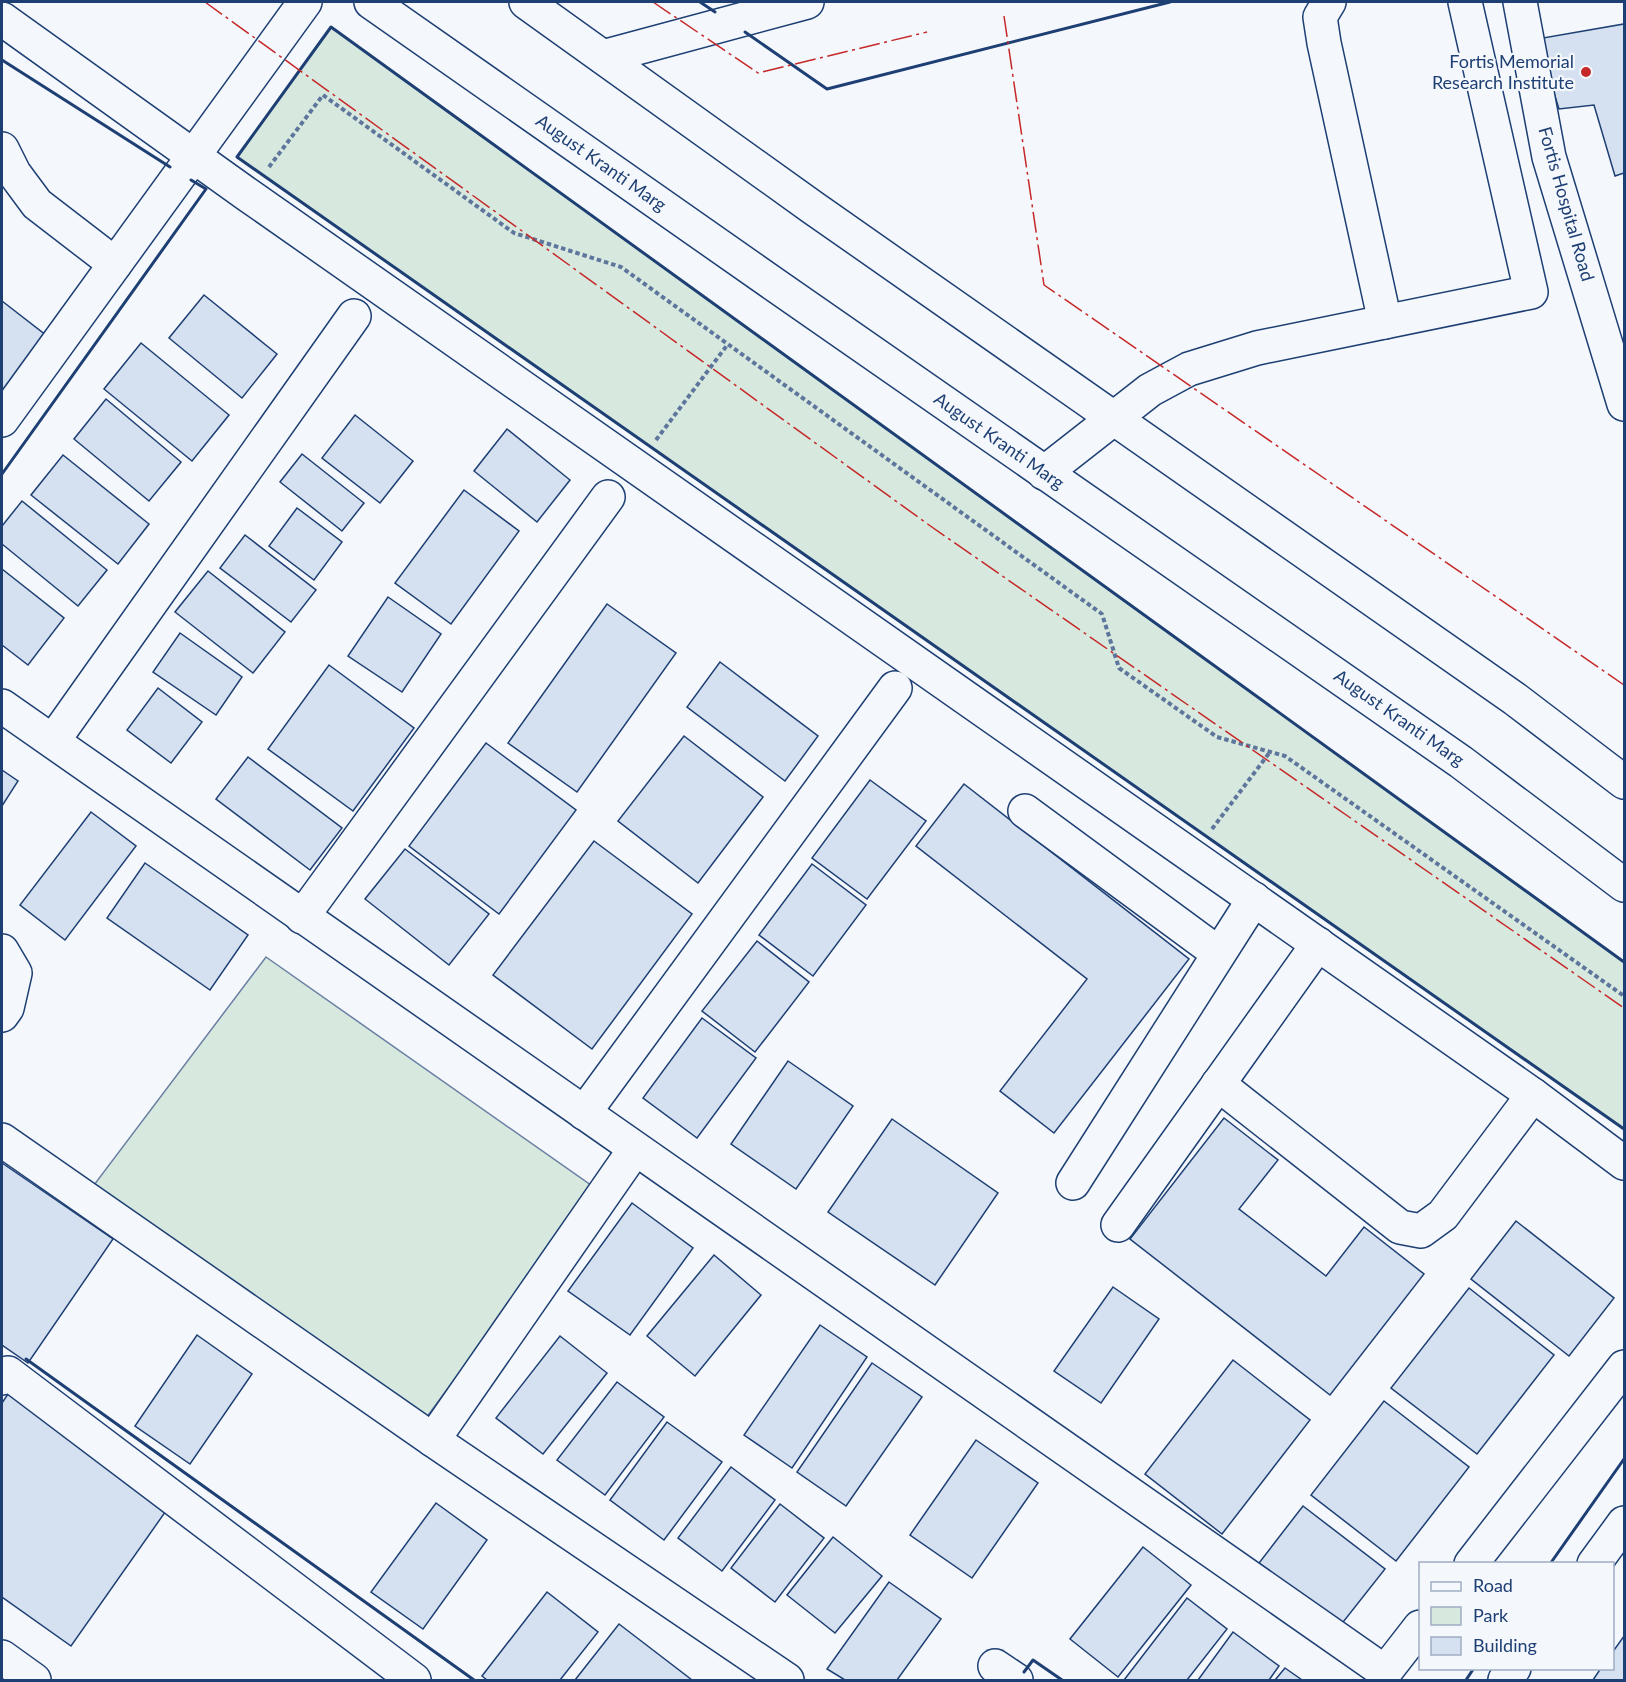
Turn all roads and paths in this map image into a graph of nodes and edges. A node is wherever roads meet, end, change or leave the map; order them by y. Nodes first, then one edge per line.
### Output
1 (305, 2) edge
2 (371, 2) edge
3 (526, 2) edge
4 (807, 2) edge
5 (1329, 2) edge
6 (1465, 2) edge
7 (1520, 2) edge
8 (2, 19) edge
9 (603, 57) junction
10 (2, 149) edge
11 (193, 156) junction
12 (248, 195) junction
13 (115, 264) junction
14 (354, 316) dead end
15 (1385, 322) junction
16 (728, 344) junction
17 (1624, 404) edge
18 (1113, 418) junction
19 (2, 420) edge
20 (636, 467) junction
21 (1044, 473) junction
22 (608, 497) dead end
23 (895, 688) dead end
24 (2, 706) edge
25 (53, 741) junction
26 (1270, 752) junction
27 (1624, 782) edge
28 (1025, 811) dead end
29 (1191, 856) junction
30 (1624, 885) edge
31 (1254, 899) junction
32 (302, 917) junction
33 (1318, 944) junction
34 (2, 951) edge
35 (1218, 953) junction
36 (1624, 996) edge
37 (2, 1015) edge
38 (1218, 1084) junction
39 (1533, 1095) junction
40 (584, 1113) junction
41 (2, 1140) edge
42 (636, 1149) junction
43 (1624, 1163) edge
44 (1073, 1183) dead end
45 (1118, 1225) dead end
46 (1624, 1367) edge
47 (2, 1378) edge
48 (433, 1440) junction
49 (1624, 1523) edge
50 (1472, 1562) edge
51 (1594, 1562) edge
52 (1419, 1628) edge
53 (2, 1657) edge
54 (34, 1680) edge
55 (414, 1680) edge
56 (787, 1680) edge

1 - 11 street
2 - 21 street, August Kranti Marg
3 - 9 street
4 - 9 street
5 - 15 street
6 - 15 street
7 - 17 street, Fortis Hospital Road
8 - 11 street
9 - 18 street
10 - 13 street
11 - 12 street
11 - 13 street
12 - 16 path
12 - 20 street
13 - 19 street
14 - 25 street
15 - 18 street
16 - 20 path
16 - 26 path
18 - 21 street
18 - 27 street
20 - 29 street
21 - 30 street, August Kranti Marg
22 - 32 street
23 - 40 street
24 - 25 street
25 - 32 street
26 - 29 path
26 - 36 path
28 - 35 street
29 - 31 street
31 - 33 street
31 - 35 street
32 - 40 street
33 - 38 street
33 - 39 street
34 - 37 street
35 - 44 street
38 - 39 street
38 - 45 street
39 - 43 street
40 - 42 street
41 - 48 street
42 - 48 street
42 - 52 street
46 - 50 street
47 - 55 street
48 - 56 street
49 - 51 street
53 - 54 street

